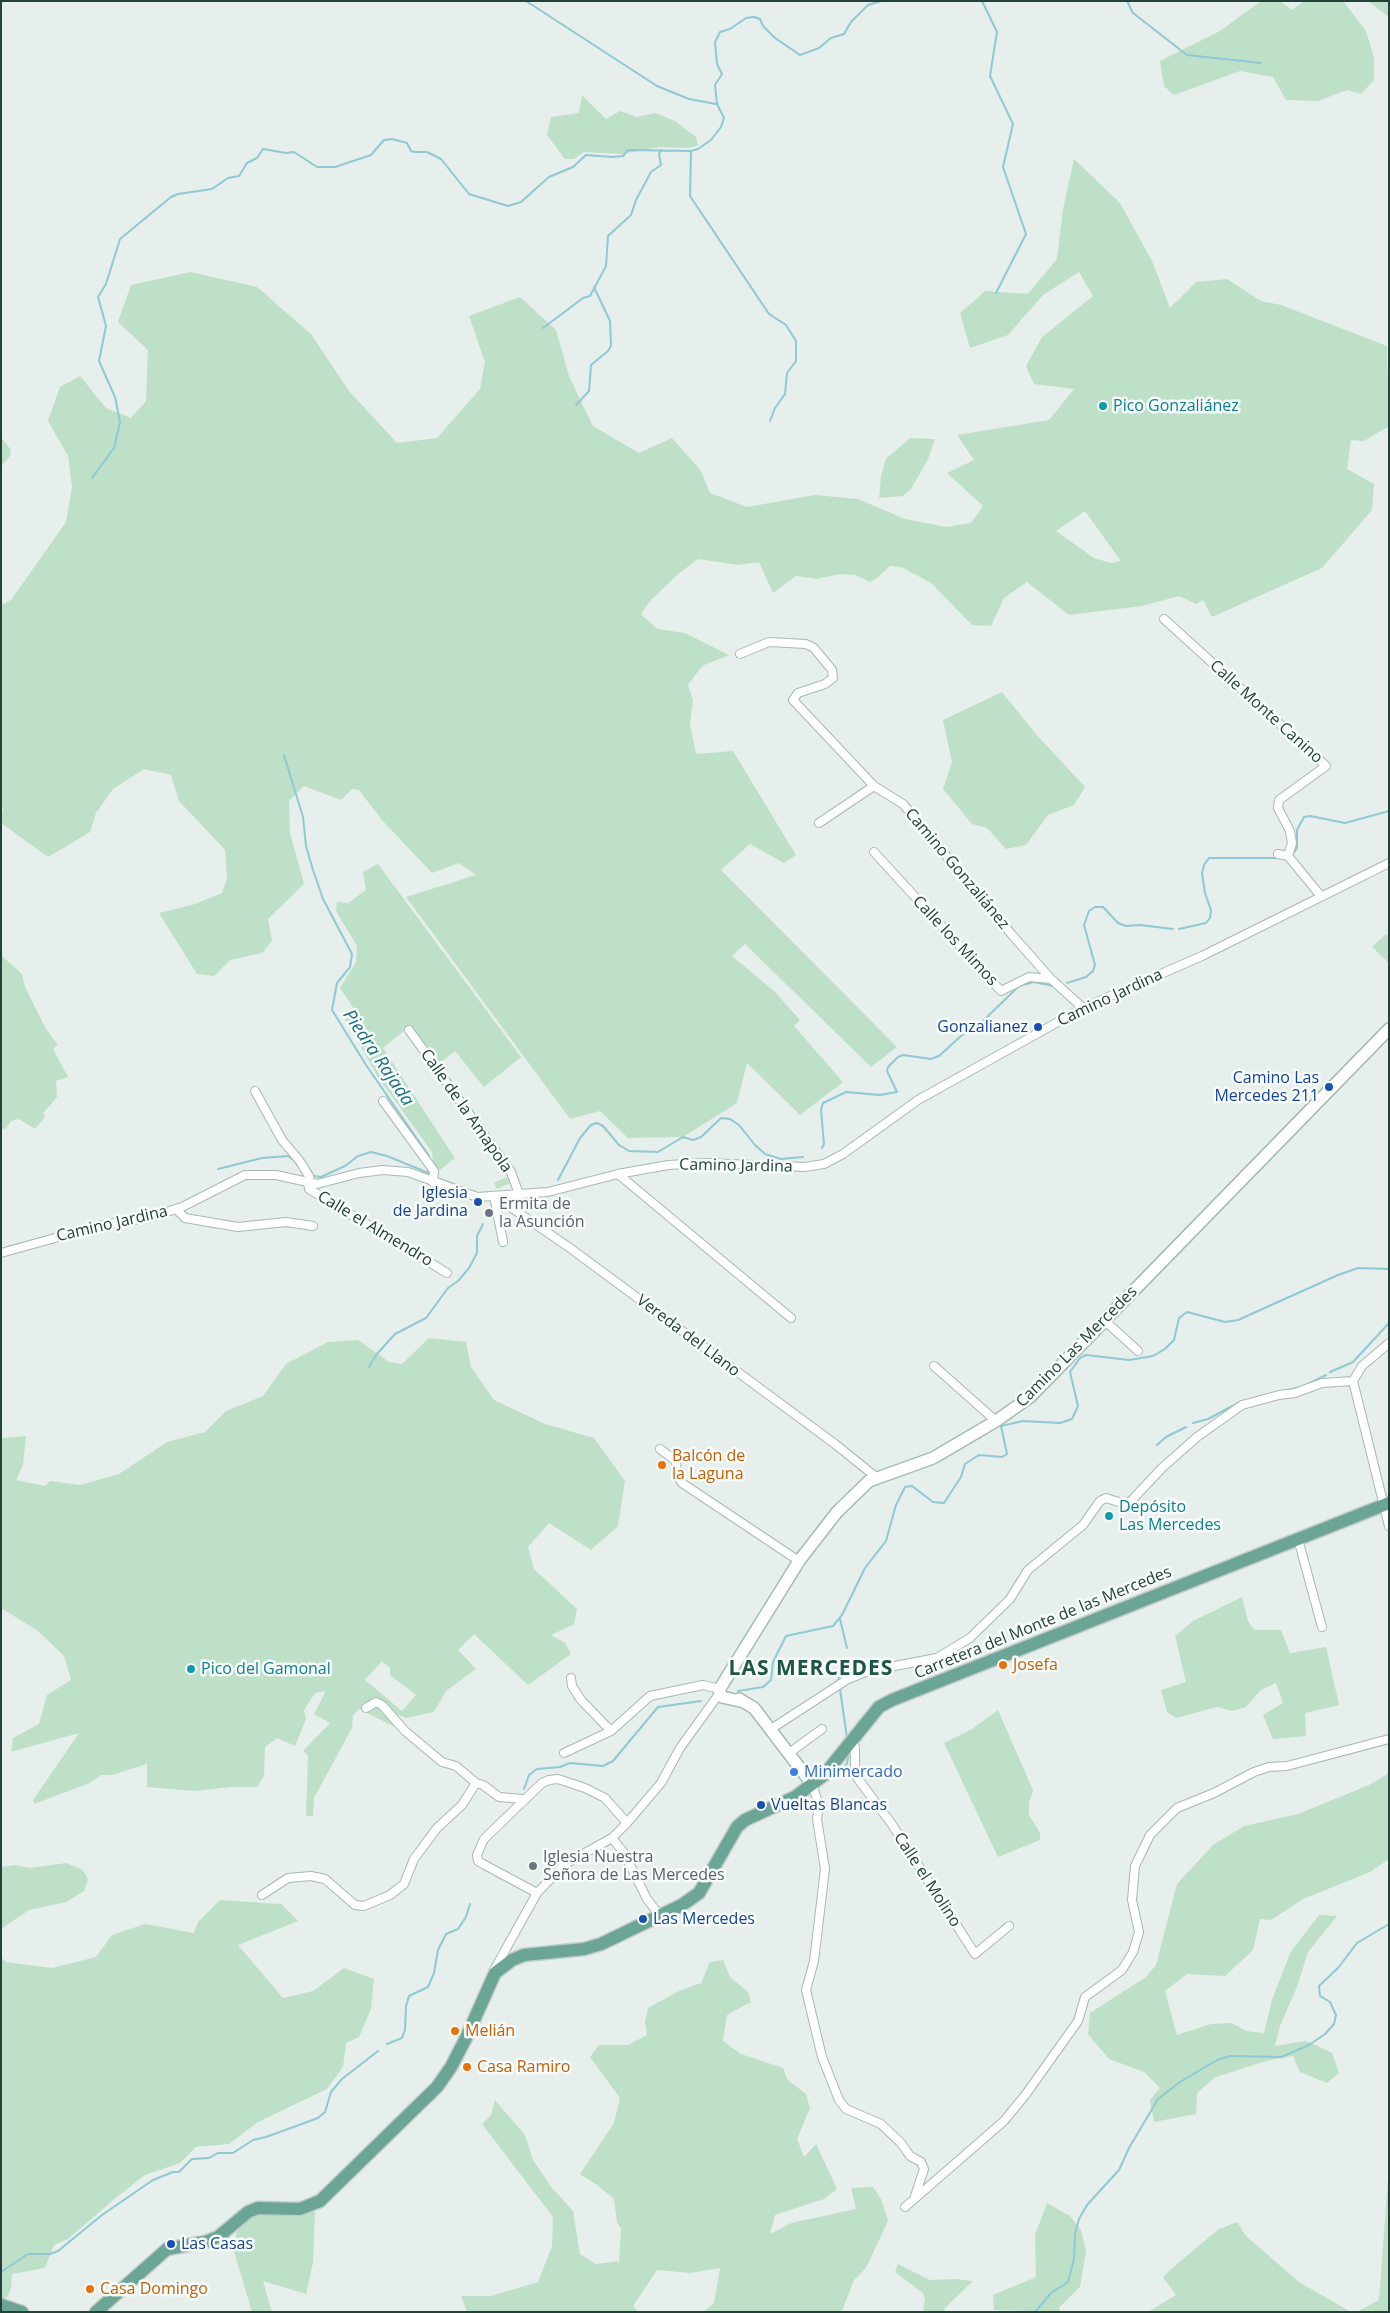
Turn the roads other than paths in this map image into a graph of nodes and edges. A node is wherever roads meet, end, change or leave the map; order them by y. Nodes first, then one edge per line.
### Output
1 (1164, 620) dead end
2 (740, 654) dead end
3 (874, 786) junction
4 (819, 823) dead end
5 (874, 852) dead end
6 (1278, 854) dead end
7 (1288, 856) junction
8 (1389, 863) edge
9 (1320, 895) junction
10 (1051, 979) junction
11 (1084, 1008) junction
12 (1389, 1029) edge
13 (409, 1030) dead end
14 (255, 1091) dead end
15 (383, 1101) dead end
16 (618, 1174) junction
17 (309, 1182) junction
18 (433, 1182) junction
19 (519, 1194) junction
20 (497, 1196) junction
21 (176, 1209) junction
22 (313, 1226) dead end
23 (502, 1242) dead end
24 (1, 1253) edge
25 (447, 1273) dead end
26 (791, 1318) dead end
27 (1105, 1321) junction
28 (1389, 1342) edge
29 (1138, 1351) dead end
30 (934, 1366) dead end
31 (1353, 1381) junction
32 (996, 1421) junction
33 (660, 1449) dead end
34 (876, 1477) junction
35 (1387, 1504) edge
36 (1389, 1526) edge
37 (1298, 1539) junction
38 (799, 1561) junction
39 (1322, 1628) dead end
40 (571, 1678) dead end
41 (724, 1692) junction
42 (366, 1708) dead end
43 (771, 1729) junction
44 (822, 1729) dead end
45 (611, 1731) junction
46 (1389, 1738) edge
47 (852, 1741) junction
48 (564, 1753) dead end
49 (789, 1753) junction
50 (476, 1783) junction
51 (812, 1784) junction
52 (523, 1799) junction
53 (627, 1822) junction
54 (612, 1838) junction
55 (538, 1893) junction
56 (262, 1894) dead end
57 (660, 1916) junction
58 (1009, 1926) dead end
59 (492, 1978) junction
60 (915, 2196) junction
61 (905, 2207) dead end
62 (1, 2305) edge
63 (22, 2312) edge
64 (96, 2312) edge

1 - 7 street, Calle Monte Canino
2 - 3 street, Camino Gonzaliánez
3 - 4 street
3 - 10 street, Camino Gonzaliánez
5 - 10 street, Calle los Mimos
6 - 7 street
7 - 9 street
8 - 9 street, Camino Jardina
9 - 11 street, Camino Jardina
10 - 11 street, Camino Gonzaliánez
11 - 16 street, Camino Jardina
12 - 27 main road, Camino Las Mercedes
13 - 19 street, Calle de la Amapola
14 - 17 street
15 - 18 street
16 - 19 street, Camino Jardina
16 - 26 street
17 - 18 street, Camino Jardina
17 - 21 street, Camino Jardina
17 - 25 street, Calle el Almendro
18 - 20 street, Camino Jardina
19 - 20 street, Camino Jardina
20 - 23 street
20 - 34 street, Vereda del Llano
21 - 22 street
21 - 24 street, Camino Jardina
27 - 29 street
27 - 32 main road, Camino Las Mercedes
28 - 31 street
30 - 32 street
31 - 35 street
31 - 43 street
32 - 34 main road, Camino Las Mercedes
33 - 38 street
34 - 38 main road, Camino Las Mercedes
35 - 36 street
35 - 37 main road, Carretera del Monte de las Mercedes
37 - 39 street
37 - 47 main road, Carretera del Monte de las Mercedes
38 - 41 main road, Camino Las Mercedes
40 - 45 street
41 - 43 main road
41 - 45 street
41 - 53 street
42 - 50 street
43 - 49 main road
44 - 49 street
45 - 48 street
46 - 60 street
47 - 51 main road, Carretera del Monte de las Mercedes
47 - 58 street, Calle el Molino
49 - 51 main road
50 - 52 street
50 - 56 street
51 - 57 main road, Carretera del Monte de las Mercedes
51 - 60 street
52 - 53 street
52 - 55 street
53 - 54 street
54 - 55 street
54 - 57 street
55 - 59 street
57 - 59 main road, Carretera del Monte de las Mercedes
59 - 64 main road, Carretera del Monte de las Mercedes
60 - 61 street
62 - 63 main road

